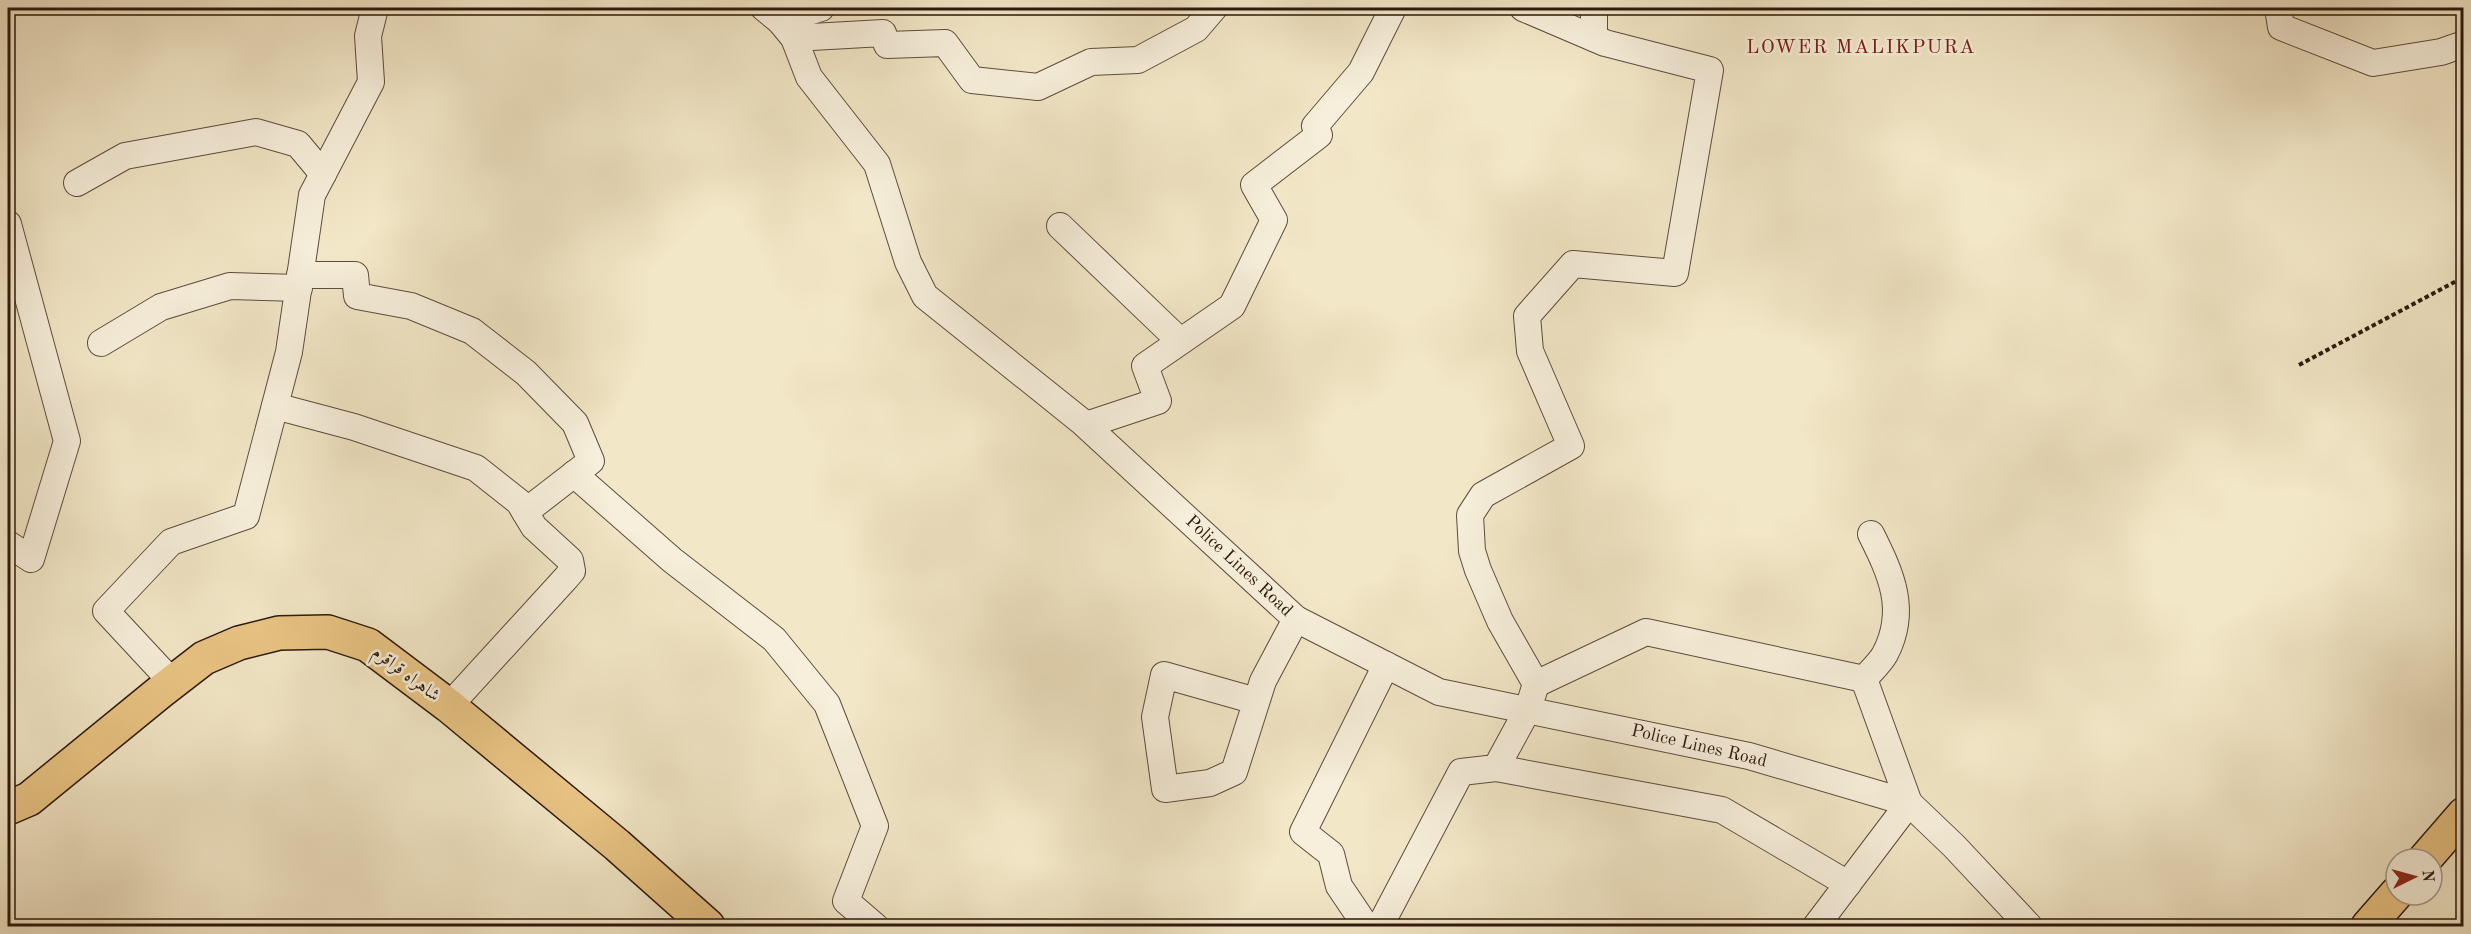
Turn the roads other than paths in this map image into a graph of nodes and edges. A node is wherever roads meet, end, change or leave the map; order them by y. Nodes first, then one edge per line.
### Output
1 (375, 8) edge
2 (821, 8) edge
3 (1214, 8) edge
4 (1393, 8) edge
5 (1523, 8) edge
6 (1594, 8) edge
7 (2278, 8) edge
8 (780, 22) edge
9 (1594, 38) junction
10 (2463, 44) edge
11 (323, 174) junction
12 (77, 183) dead end
13 (8, 224) edge
14 (1060, 226) dead end
15 (299, 281) junction
16 (18, 299) edge
17 (1180, 341) junction
18 (101, 343) dead end
19 (275, 406) junction
20 (1086, 425) junction
21 (574, 474) junction
22 (525, 512) junction
23 (1871, 534) dead end
24 (8, 544) edge
25 (1296, 619) junction
26 (1386, 665) junction
27 (1864, 680) junction
28 (172, 682) junction
29 (1536, 684) junction
30 (1256, 702) junction
31 (449, 706) junction
32 (1528, 709) junction
33 (1496, 768) junction
34 (1909, 803) junction
35 (8, 808) edge
36 (2461, 820) edge
37 (2436, 847) edge
38 (1848, 884) junction
39 (2385, 907) edge
40 (708, 927) edge
41 (875, 927) edge
42 (1366, 927) edge
43 (1380, 927) edge
44 (1816, 927) edge
45 (2029, 927) edge
46 (2368, 927) edge

1 - 11 street
2 - 8 street
3 - 8 street
4 - 17 street
5 - 9 street
6 - 9 street
7 - 10 street
8 - 20 street, Police Lines Road
9 - 29 street
11 - 12 street
11 - 15 street
13 - 16 street
14 - 17 street
15 - 18 street
15 - 19 street
15 - 21 street
16 - 24 street
17 - 20 street
19 - 22 street
19 - 28 street
20 - 25 street, Police Lines Road
21 - 22 street
21 - 41 street
22 - 31 street
23 - 27 street
25 - 26 street, Police Lines Road
25 - 30 street
26 - 32 street, Police Lines Road
26 - 42 street
27 - 29 street
27 - 34 street
28 - 31 main road, شاہراہ قراقرم
28 - 35 main road, شاہراہ قراقرم
29 - 32 street
30 - 30 street
31 - 40 main road, شاہراہ قراقرم
32 - 33 street
32 - 34 street, Police Lines Road
33 - 38 street
33 - 43 street
34 - 38 street
34 - 45 street, Police Lines Road
36 - 37 main road
38 - 44 street
39 - 46 main road

